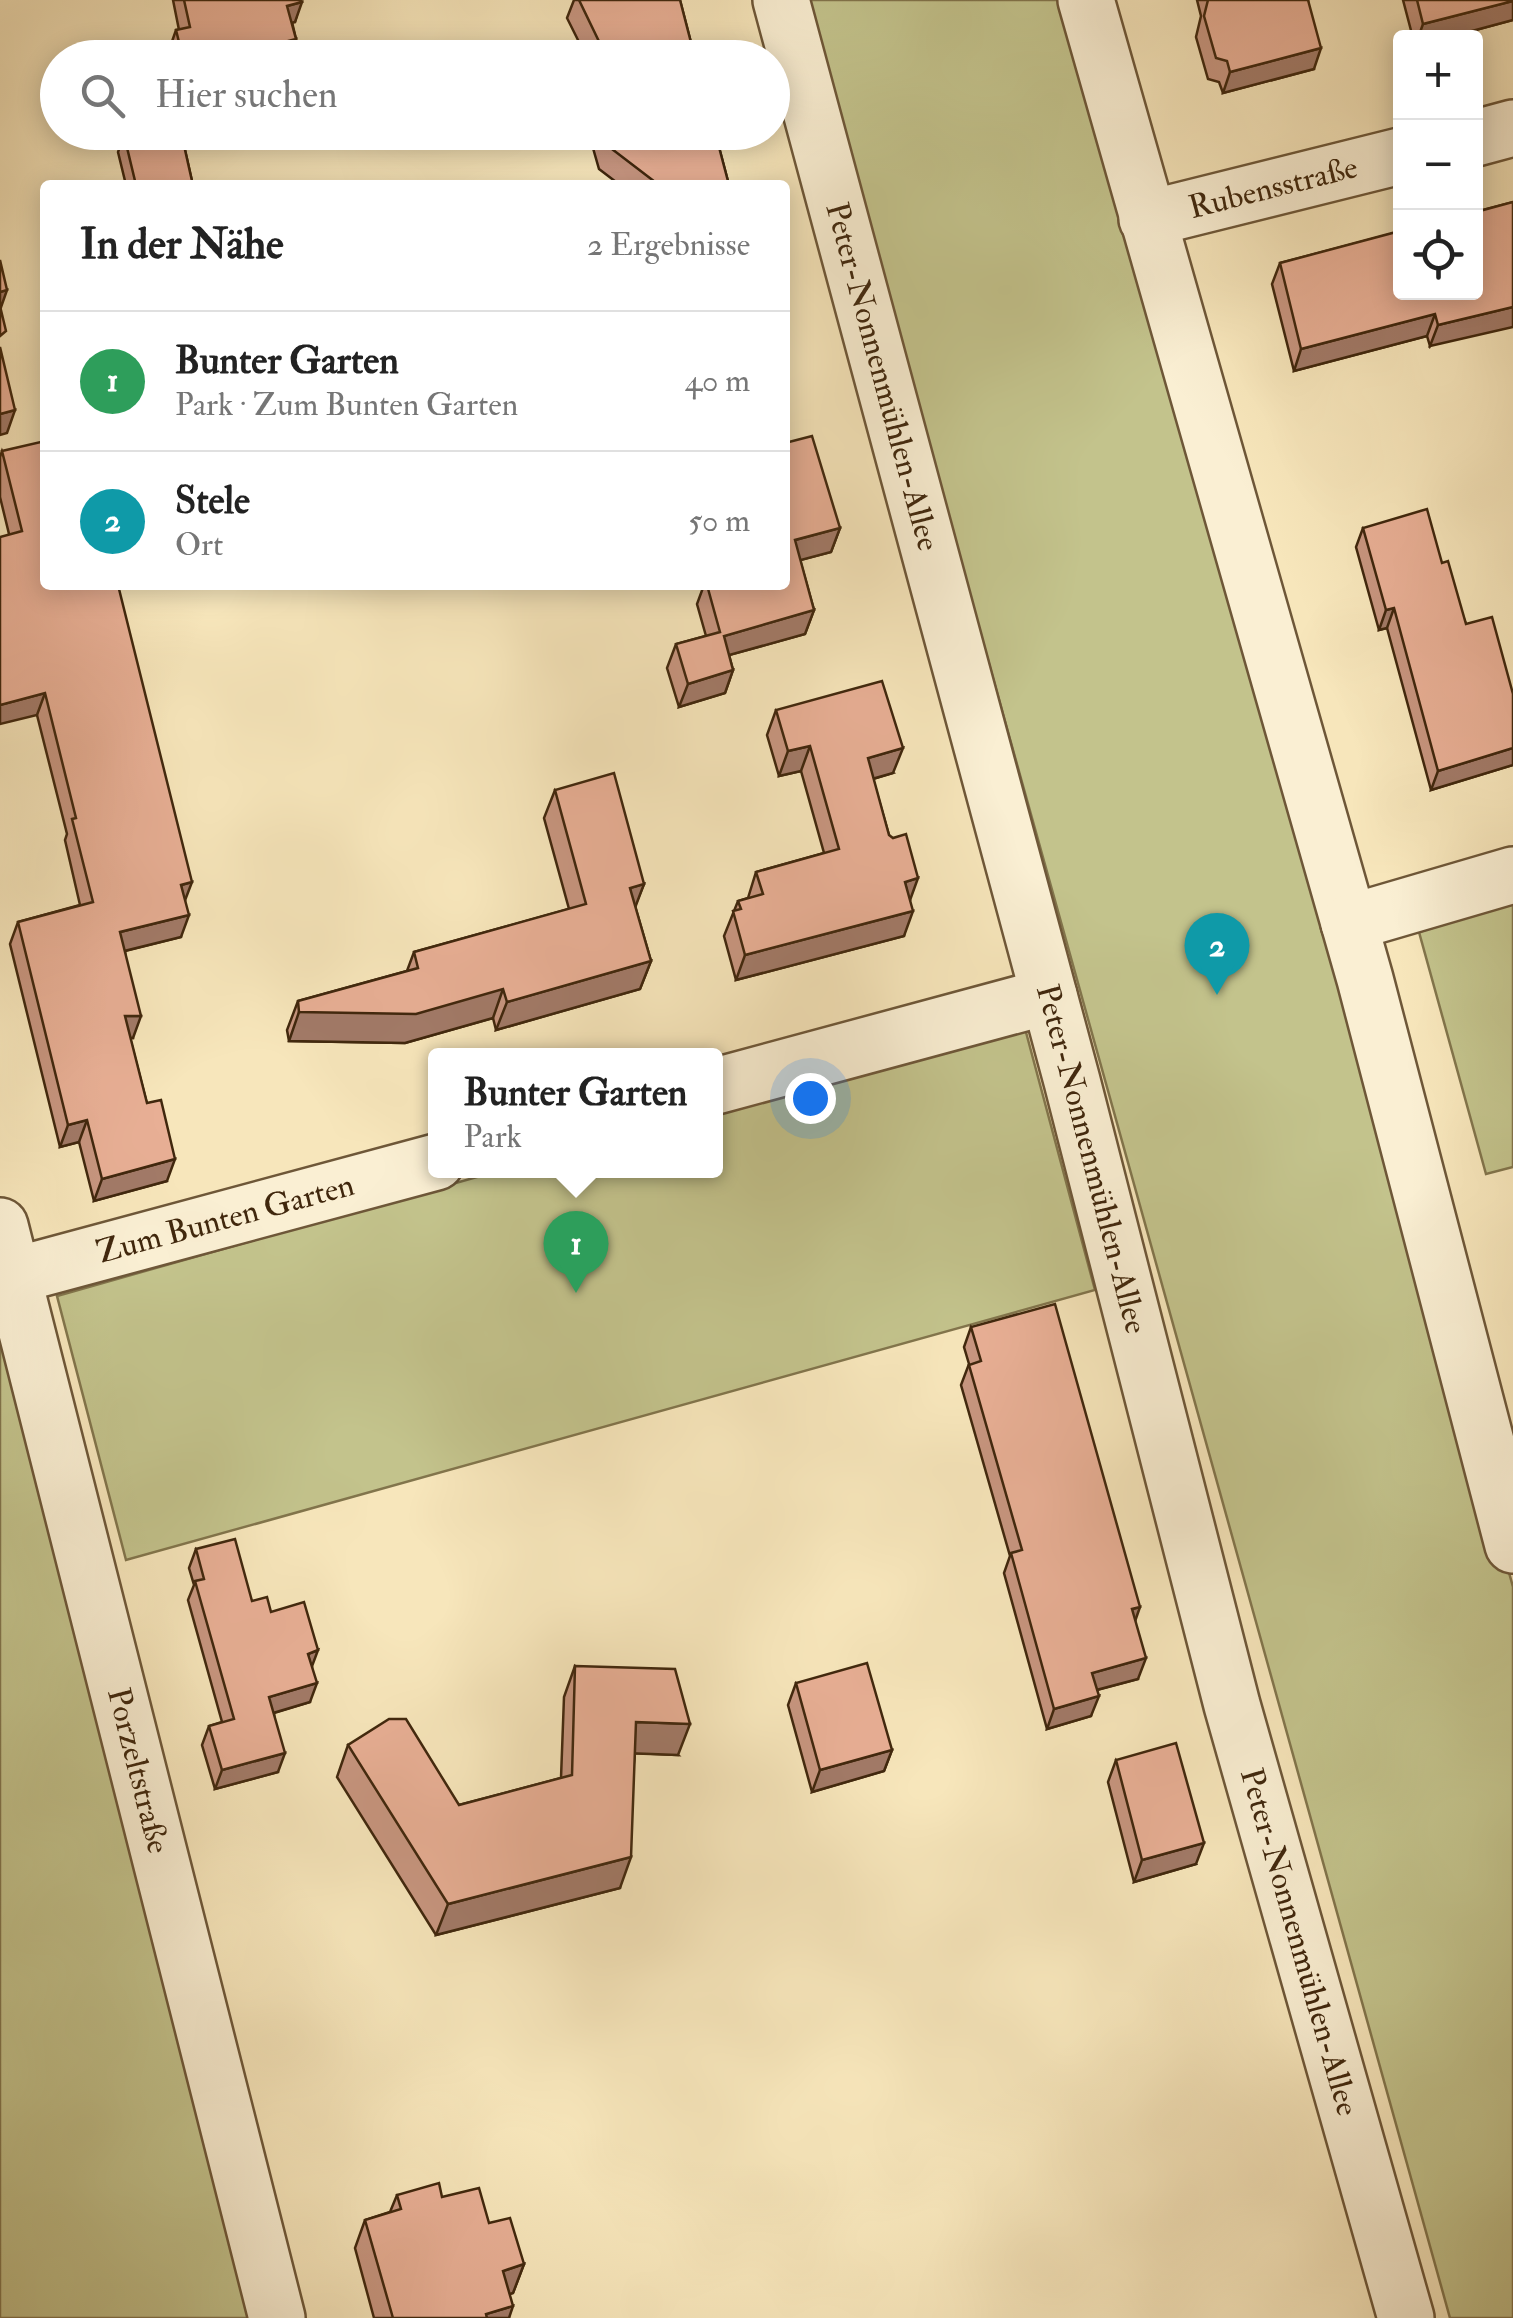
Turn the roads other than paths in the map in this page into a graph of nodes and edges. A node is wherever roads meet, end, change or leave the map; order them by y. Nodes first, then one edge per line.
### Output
1 (781, 0) edge
2 (1086, 0) edge
3 (1513, 128) edge
4 (1483, 136) edge
5 (1393, 158) edge
6 (1148, 219) junction
7 (1513, 875) edge
8 (1349, 923) junction
9 (1049, 996) junction
10 (723, 1084) edge
11 (428, 1164) edge
12 (6, 1251) edge
13 (1513, 1544) edge
14 (277, 2318) edge
15 (1406, 2318) edge

1 - 9 street, Peter-Nonnenmühlen-Allee
2 - 6 street
3 - 4 street
5 - 6 street, Rubensstraße
6 - 8 street
7 - 8 street
8 - 13 street
9 - 10 street
9 - 15 street, Peter-Nonnenmühlen-Allee
11 - 12 street, Zum Bunten Garten
12 - 14 street, Porzeltstraße

